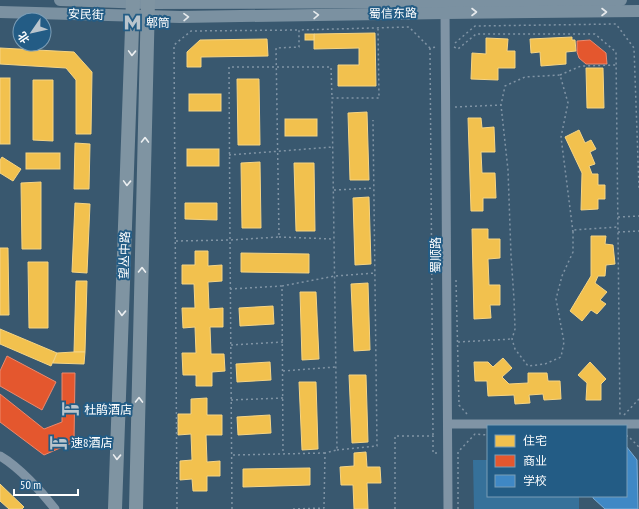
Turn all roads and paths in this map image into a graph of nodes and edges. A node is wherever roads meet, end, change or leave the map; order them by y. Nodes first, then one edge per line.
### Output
1 (60, 0) edge
2 (621, 0) edge
3 (445, 5) edge
4 (133, 6) edge
5 (148, 6) edge
6 (639, 11) edge
7 (0, 12) edge
8 (378, 29) junction
9 (299, 30) junction
10 (445, 47) junction
11 (430, 48) junction
12 (616, 65) junction
13 (276, 67) junction
14 (560, 74) junction
15 (332, 98) junction
16 (501, 105) junction
17 (452, 107) dead end
18 (373, 120) dead end
19 (333, 147) junction
20 (278, 151) junction
21 (229, 155) junction
22 (374, 188) junction
23 (639, 188) edge
24 (334, 190) junction
25 (639, 216) edge
26 (618, 217) junction
27 (618, 227) junction
28 (639, 231) edge
29 (573, 232) junction
30 (618, 232) junction
31 (279, 237) junction
32 (334, 238) junction
33 (230, 240) junction
34 (176, 241) junction
35 (375, 273) junction
36 (335, 276) junction
37 (456, 280) dead end
38 (282, 286) junction
39 (230, 289) junction
40 (512, 340) junction
41 (283, 342) junction
42 (458, 342) junction
43 (231, 345) junction
44 (336, 367) junction
45 (283, 371) junction
46 (283, 398) junction
47 (639, 399) edge
48 (231, 400) junction
49 (471, 418) dead end
50 (448, 424) junction
51 (639, 424) edge
52 (487, 434) edge
53 (433, 436) junction
54 (627, 436) edge
55 (639, 447) edge
56 (337, 450) junction
57 (325, 452) junction
58 (448, 452) junction
59 (458, 452) junction
60 (284, 454) junction
61 (0, 456) edge
62 (232, 456) junction
63 (55, 509) edge
64 (115, 509) edge
65 (136, 509) edge
66 (177, 509) edge
67 (232, 509) edge
68 (293, 509) edge
69 (324, 509) edge
70 (395, 509) edge
71 (448, 509) edge
72 (458, 509) edge

1 - 4 main road, 安民街
2 - 3 main road, 蜀信东路
3 - 5 main road, 蜀信东路
3 -> 6 main road, 蜀信东路
3 - 10 street, 蜀顺路
4 - 5 main road, 安民街
4 - 7 main road, 安民街
4 -> 64 main road, 望丛中路
65 -> 5 main road, 望丛中路
8 - 9 path
8 - 11 path
8 - 15 path
9 - 13 path
9 - 34 path
10 - 11 path
10 - 50 street, 蜀顺路
11 - 53 path
12 - 14 path
12 - 23 path
12 - 26 path
13 - 15 path
13 - 20 path
13 - 21 path
14 - 16 path
14 - 29 path
15 - 19 path
16 - 17 path
16 - 40 path
18 - 22 path
19 - 20 path
19 - 24 path
20 - 21 path
20 - 31 path
21 - 33 path
22 - 24 path
22 - 35 path
24 - 32 path
25 - 26 path
26 - 27 path
27 - 29 path
27 - 30 path
28 - 30 path
29 - 40 path
30 - 47 path
31 - 32 path
31 - 33 path
32 - 36 path
33 - 34 path
33 - 39 path
34 - 66 path
35 - 36 path
35 - 56 path
36 - 38 path
36 - 44 path
37 - 42 path
38 - 39 path
38 - 41 path
39 - 43 path
40 - 42 path
41 - 43 path
41 - 45 path
42 - 49 path
43 - 48 path
44 - 45 path
44 - 56 path
45 - 46 path
46 - 48 path
46 - 60 path
48 - 62 path
50 - 51 street
50 - 58 street, 蜀顺路
52 - 59 path
53 - 58 path
53 - 70 path
54 - 55 path
56 - 57 path
57 - 60 path
57 - 69 path
58 - 59 path
58 - 71 street, 蜀顺路
59 - 72 path
60 - 62 path
61 - 63 street
62 - 67 path
68 - 69 path

